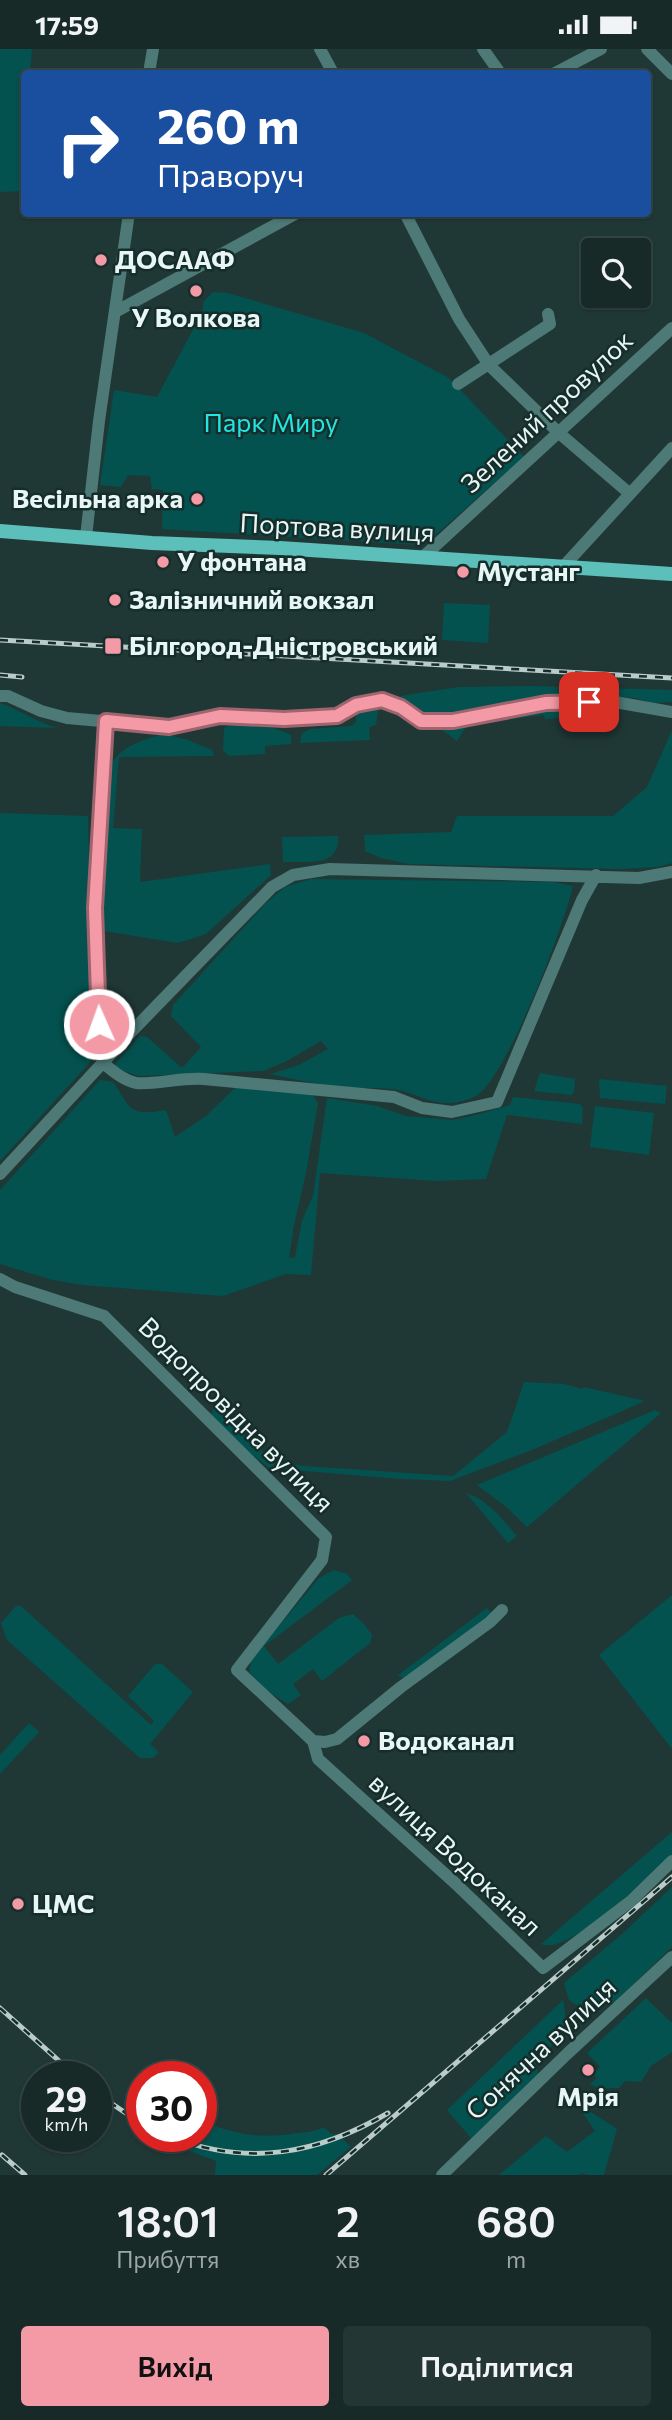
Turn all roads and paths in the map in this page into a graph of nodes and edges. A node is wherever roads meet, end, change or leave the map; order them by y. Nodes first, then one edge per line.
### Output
1 (153, 49) edge
2 (320, 49) edge
3 (482, 49) edge
4 (601, 49) edge
5 (646, 49) edge
6 (150, 70) edge
7 (331, 70) edge
8 (498, 70) edge
9 (561, 70) edge
10 (672, 74) edge
11 (129, 217) edge
12 (290, 217) edge
13 (407, 217) edge
14 (117, 311) junction
15 (548, 314) dead end
16 (672, 328) edge
17 (489, 365) junction
18 (458, 384) dead end
19 (559, 433) junction
20 (672, 447) edge
21 (629, 493) junction
22 (0, 531) edge
23 (86, 537) junction
24 (422, 558) junction
25 (563, 567) junction
26 (672, 574) edge
27 (0, 696) edge
28 (672, 712) edge
29 (106, 721) junction
30 (672, 871) edge
31 (596, 875) junction
32 (103, 1063) junction
33 (0, 1174) edge
34 (0, 1279) edge
35 (502, 1611) dead end
36 (313, 1741) junction
37 (672, 1861) edge
38 (672, 1957) edge
39 (442, 2175) edge

1 - 6 street
2 - 7 street
3 - 8 street
4 - 9 street
5 - 10 street
11 - 14 street
12 - 14 street
13 - 17 street
14 - 23 street
15 - 17 street
16 - 19 street, Зелений провулок
17 - 18 street
17 - 19 street
19 - 21 street
19 - 24 street, Зелений провулок
20 - 21 street
21 - 25 street
22 - 23 main road, Портова вулиця
23 - 24 main road, Портова вулиця
24 - 25 main road, Портова вулиця
25 - 26 main road, Портова вулиця
27 - 29 street
28 - 29 street
29 - 32 street
30 - 31 street
31 - 32 street
31 - 32 street
32 - 33 street
34 - 36 street, Водопровідна вулиця
35 - 36 street
36 - 37 street, вулиця Водоканал
38 - 39 street, Сонячна вулиця

